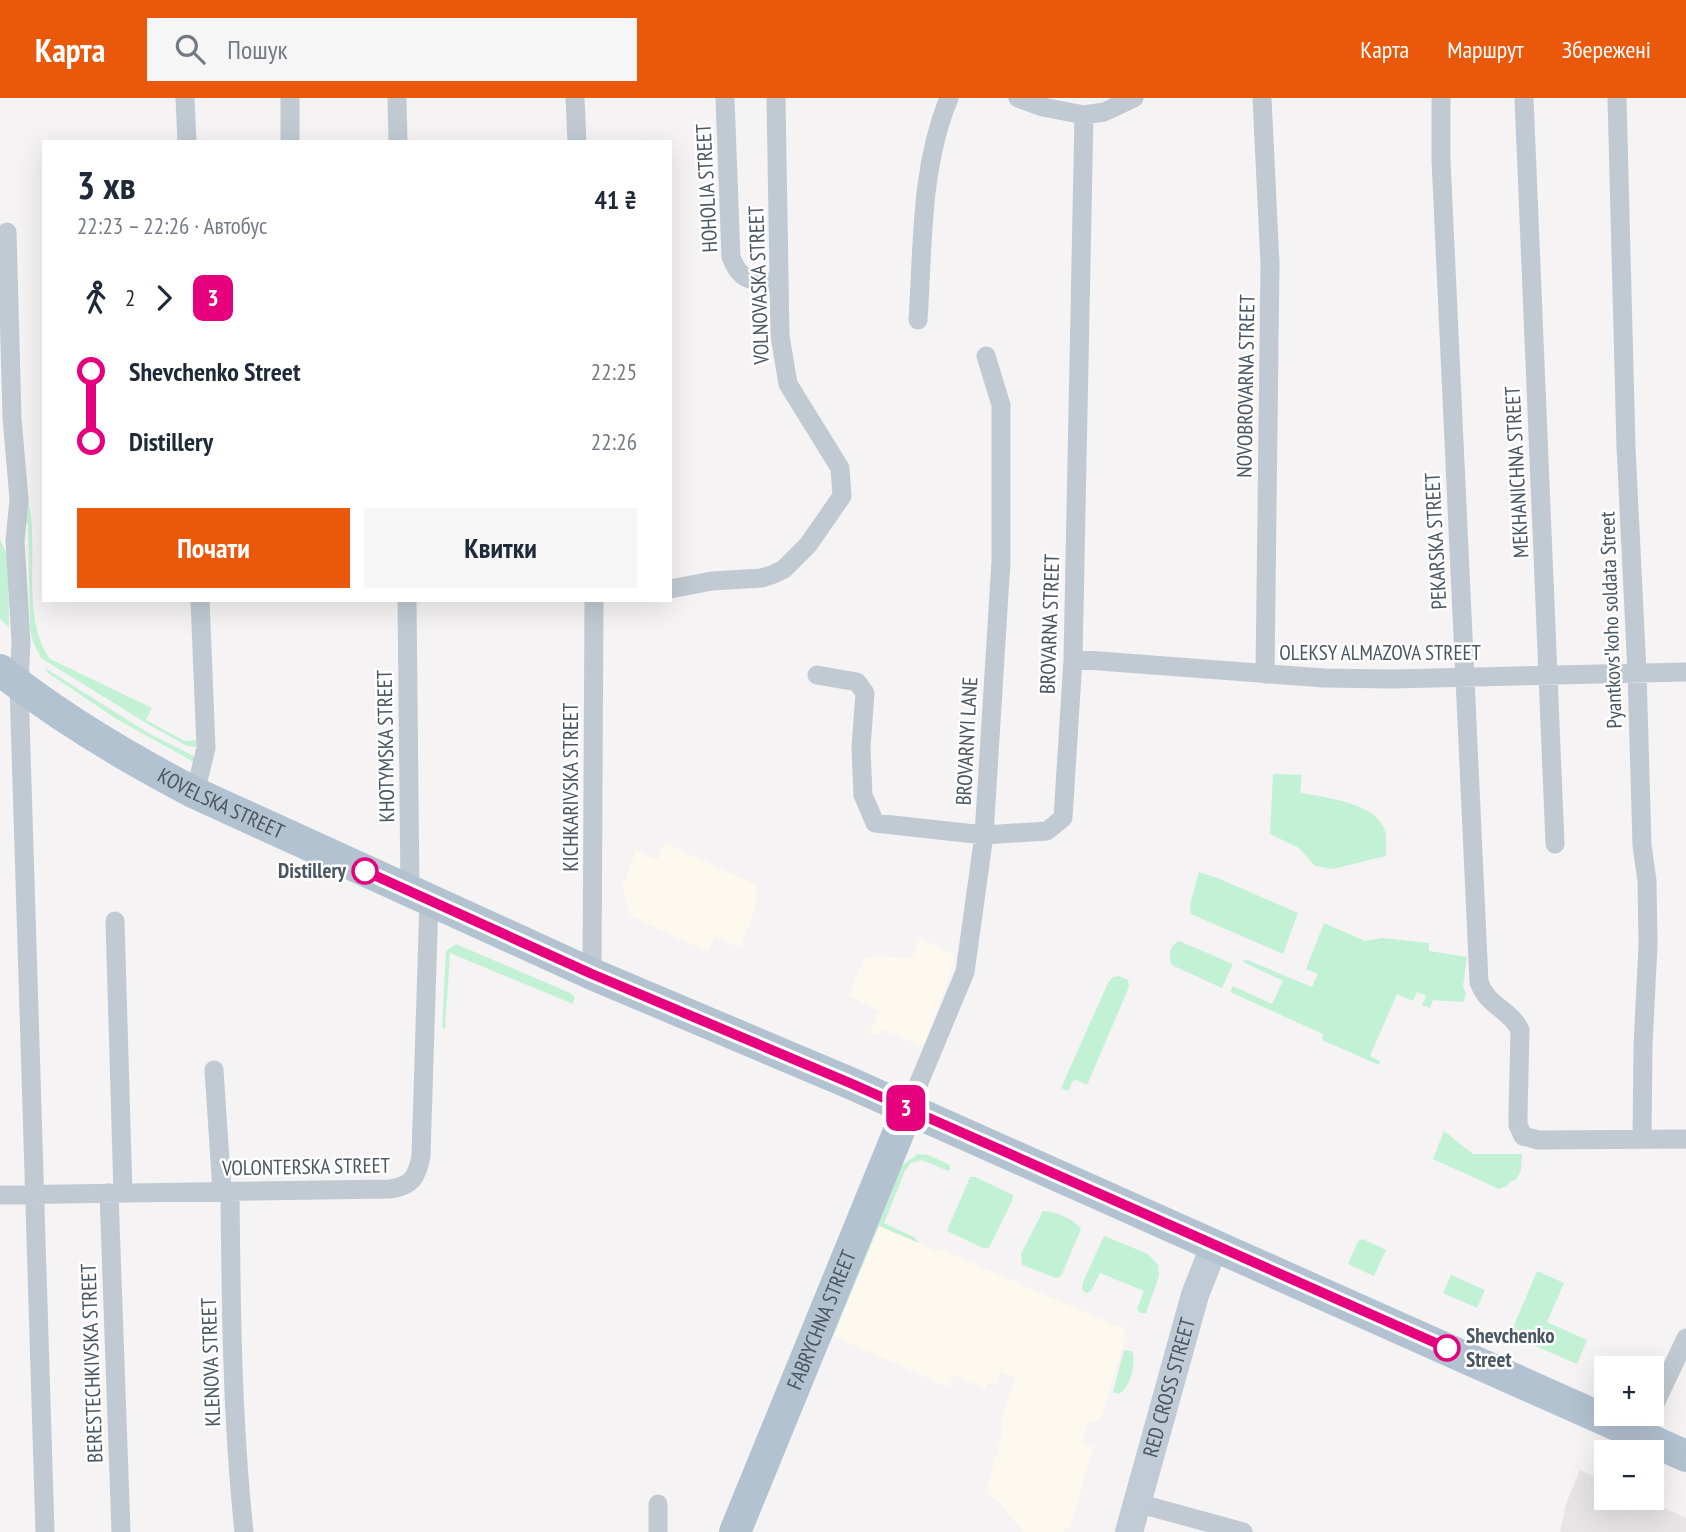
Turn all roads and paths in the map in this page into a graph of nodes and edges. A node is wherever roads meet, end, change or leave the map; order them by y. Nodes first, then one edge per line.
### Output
1 (185, 98) edge
2 (290, 98) edge
3 (397, 98) edge
4 (575, 98) edge
5 (725, 98) edge
6 (776, 98) edge
7 (949, 98) edge
8 (1018, 98) edge
9 (1134, 98) edge
10 (1262, 98) edge
11 (1441, 98) edge
12 (1524, 98) edge
13 (1617, 98) edge
14 (1084, 115) junction
15 (187, 140) edge
16 (290, 140) edge
17 (398, 140) edge
18 (577, 140) edge
19 (7, 232) dead end
20 (779, 283) junction
21 (918, 320) dead end
22 (986, 356) dead end
23 (672, 589) edge
24 (201, 602) edge
25 (407, 602) edge
26 (594, 602) edge
27 (1073, 659) junction
28 (1637, 672) junction
29 (1686, 672) edge
30 (1265, 674) junction
31 (817, 675) dead end
32 (1549, 675) junction
33 (1464, 677) junction
34 (9, 678) edge
35 (195, 793) junction
36 (984, 835) junction
37 (1555, 844) dead end
38 (420, 896) junction
39 (115, 921) dead end
40 (592, 974) junction
41 (214, 1070) dead end
42 (908, 1109) junction
43 (1642, 1139) junction
44 (1686, 1139) edge
45 (226, 1191) junction
46 (116, 1193) junction
47 (0, 1195) edge
48 (35, 1195) junction
49 (1214, 1244) junction
50 (1686, 1338) edge
51 (1664, 1384) edge
52 (1594, 1398) edge
53 (1654, 1426) edge
54 (1686, 1456) edge
55 (1138, 1503) junction
56 (658, 1504) dead end
57 (45, 1532) edge
58 (121, 1532) edge
59 (244, 1532) edge
60 (658, 1532) edge
61 (735, 1532) edge
62 (1129, 1532) edge
63 (1243, 1532) edge

1 - 15 street
2 - 16 street
3 - 17 street
4 - 18 street
5 - 20 street, HOHOLIA STREET
6 - 20 street, VOLNOVASKA STREET
7 - 21 street
8 - 14 street
9 - 14 street
10 - 30 street, NOVOBROVARNA STREET
11 - 33 street, PEKARSKA STREET
12 - 32 street, MEKHANICHNA STREET
13 - 28 street, Pyantkovsʹkoho soldata Street
14 - 27 street, BROVARNA STREET
19 - 34 street
20 - 23 street, VOLNOVASKA STREET
22 - 36 street, BROVARNYI LANE
24 - 35 street
25 - 38 street, KHOTYMSKA STREET
26 - 40 street, KICHKARIVSKA STREET
27 - 30 street, OLEKSY ALMAZOVA STREET
27 - 36 street, BROVARNA STREET
28 - 29 street, OLEKSY ALMAZOVA STREET
28 - 32 street, OLEKSY ALMAZOVA STREET
28 - 43 street, Pyantkovsʹkoho soldata Street
30 - 33 street, OLEKSY ALMAZOVA STREET
31 - 36 street, BROVARNYI LANE
32 - 33 street, OLEKSY ALMAZOVA STREET
32 - 37 street, MEKHANICHNA STREET
33 - 43 street, PEKARSKA STREET
34 - 35 main road, KOVELSKA STREET
34 - 48 street
35 - 38 main road, KOVELSKA STREET
36 - 42 street
38 - 40 main road, KOVELSKA STREET
38 - 45 street, VOLONTERSKA STREET
39 - 46 street, BERESTECHKIVSKA STREET
40 - 42 main road, KOVELSKA STREET
41 - 45 street, KLENOVA STREET
42 - 49 main road, KOVELSKA STREET
42 - 61 main road, FABRYCHNA STREET
43 - 44 street
45 - 46 street, VOLONTERSKA STREET
45 - 59 street, KLENOVA STREET
46 - 48 street, VOLONTERSKA STREET
46 - 58 street, BERESTECHKIVSKA STREET
47 - 48 street, VOLONTERSKA STREET
48 - 57 street
49 - 52 main road, KOVELSKA STREET
49 - 55 main road, RED CROSS STREET
50 - 51 street
53 - 54 main road, KOVELSKA STREET
55 - 62 main road, RED CROSS STREET
55 - 63 street
56 - 60 street

